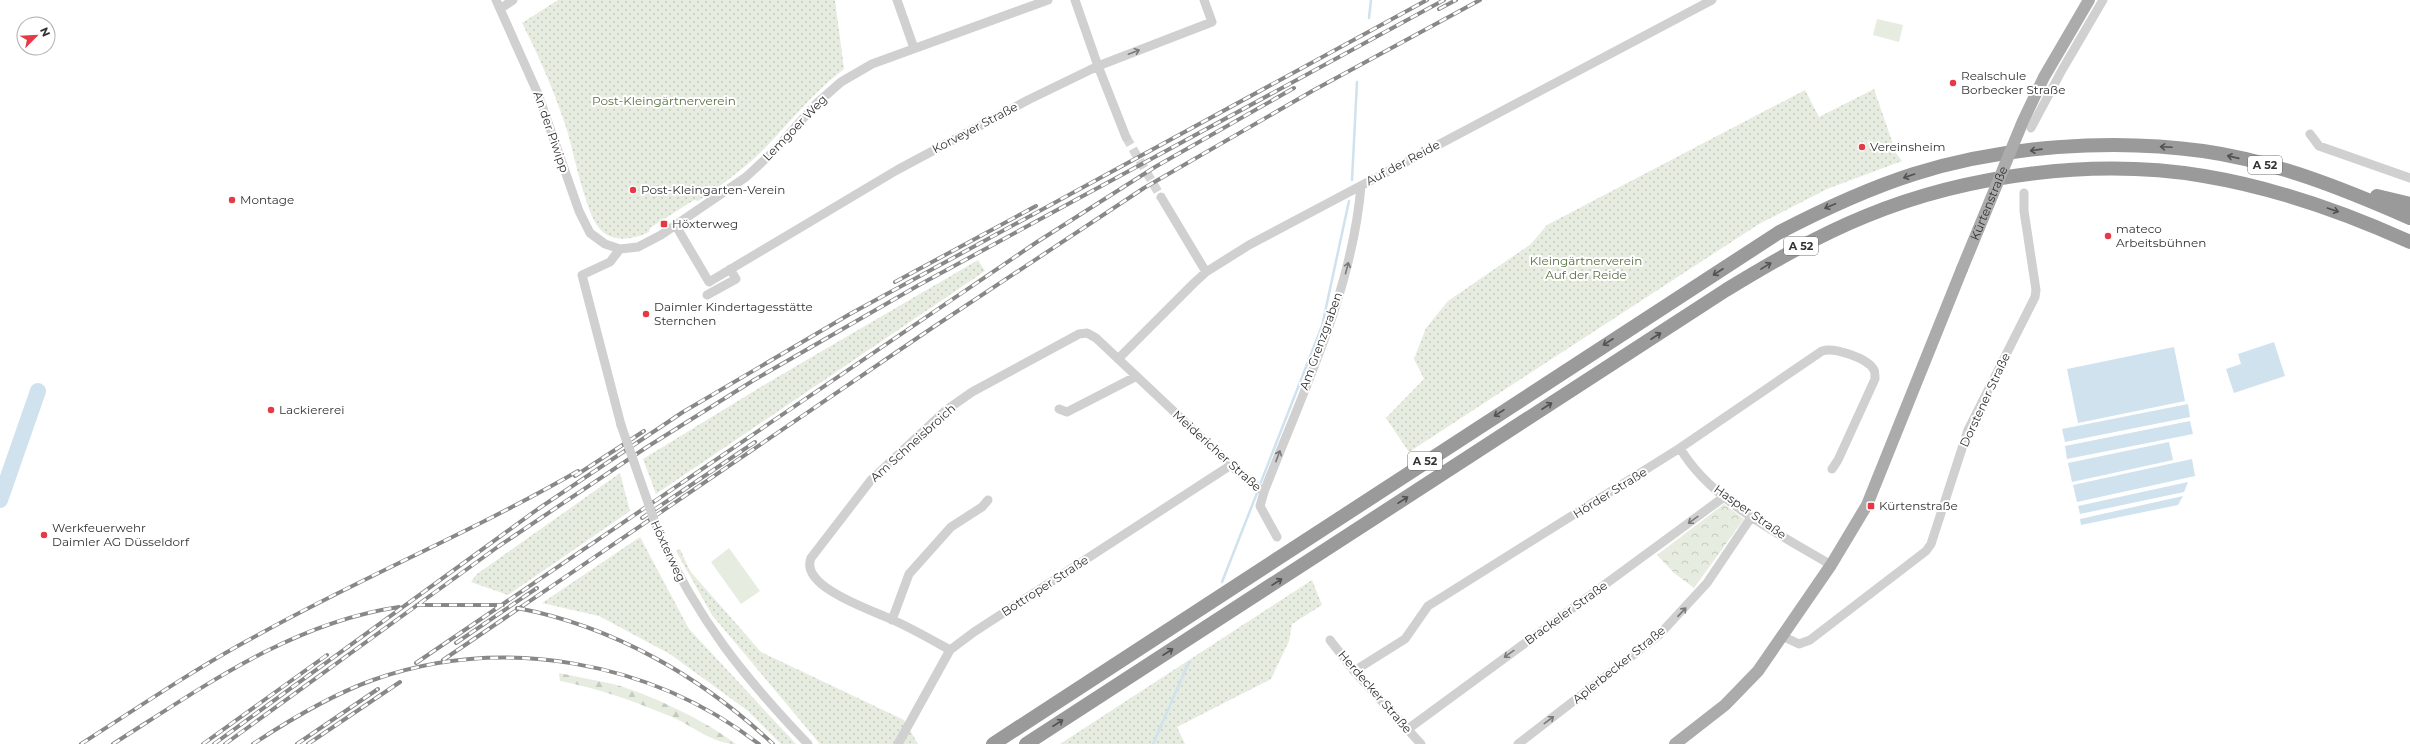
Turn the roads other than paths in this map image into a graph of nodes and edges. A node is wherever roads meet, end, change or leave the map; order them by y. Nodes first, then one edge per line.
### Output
1 (513, 0) edge
2 (897, 0) edge
3 (1048, 0) edge
4 (1075, 0) edge
5 (1204, 0) edge
6 (1712, 0) edge
7 (2089, 0) edge
8 (2103, 0) edge
9 (498, 4) edge
10 (914, 48) junction
11 (1098, 66) junction
12 (2031, 128) dead end
13 (2310, 134) dead end
14 (1126, 137) tunnel mouth
15 (2410, 178) edge
16 (2324, 184) junction
17 (1361, 186) junction
18 (2024, 193) dead end
19 (1161, 197) tunnel mouth
20 (2410, 204) edge
21 (2410, 218) edge
22 (676, 226) junction
23 (2410, 242) edge
24 (620, 249) junction
25 (730, 269) junction
26 (1206, 272) junction
27 (709, 282) junction
28 (1118, 359) junction
29 (1135, 376) junction
30 (1059, 409) dead end
31 (1680, 448) junction
32 (1231, 465) junction
33 (1832, 469) dead end
34 (1264, 492) junction
35 (1724, 497) junction
36 (988, 500) dead end
37 (1752, 516) junction
38 (1277, 537) dead end
39 (1831, 565) junction
40 (892, 620) junction
41 (1782, 636) junction
42 (1330, 640) dead end
43 (950, 650) junction
44 (1354, 671) junction
45 (1408, 729) junction
46 (808, 744) edge
47 (898, 744) edge
48 (993, 744) edge
49 (1026, 744) edge
50 (1421, 744) edge
51 (1518, 744) edge
52 (1675, 744) edge

1 - 9 street
2 - 10 street
3 - 10 street, Lemgoer Weg
4 - 11 street
11 -> 5 street, Korveyer Straße
6 - 17 street, Auf der Reide
7 - 39 main road, Kürtenstraße, bridge
8 - 12 street
9 - 24 street, An der Piwipp
10 - 22 street, Lemgoer Weg
11 - 14 street
11 - 25 street, Korveyer Straße
13 - 15 street
16 - 20 highway
16 - 21 highway, A 52
16 -> 48 highway, A 52
17 - 26 street, Auf der Reide
34 -> 17 street, Am Grenzgraben
18 - 41 street, Dorstener Straße
19 - 26 street
22 - 24 street, Lemgoer Weg
22 - 27 street
49 -> 23 highway, A 52
24 - 46 street, Höxterweg, bridge
25 - 27 street, Korveyer Straße
25 - 27 street
26 - 28 street, Auf der Reide
28 - 29 street, Meidericher Straße
28 - 40 street, Am Schneisbroich
29 - 30 street
29 - 32 street, Meidericher Straße
31 - 33 street, Hörder Straße
31 - 35 street, Hasper Straße
31 - 44 street, Hörder Straße
32 - 34 street, Meidericher Straße
32 - 43 street, Bottroper Straße
34 - 38 street, Meidericher Straße
35 - 37 street, Hasper Straße
35 -> 45 street, Brackeler Straße
36 - 40 street
37 - 39 street, Hasper Straße
51 -> 37 street, Aplerbecker Straße
39 - 41 main road, Kürtenstraße
40 - 43 street
41 - 52 main road, Kürtenstraße
42 - 44 street, Herdecker Straße
43 - 47 street, Bottroper Straße
44 - 45 street, Herdecker Straße
45 - 50 street, Herdecker Straße

